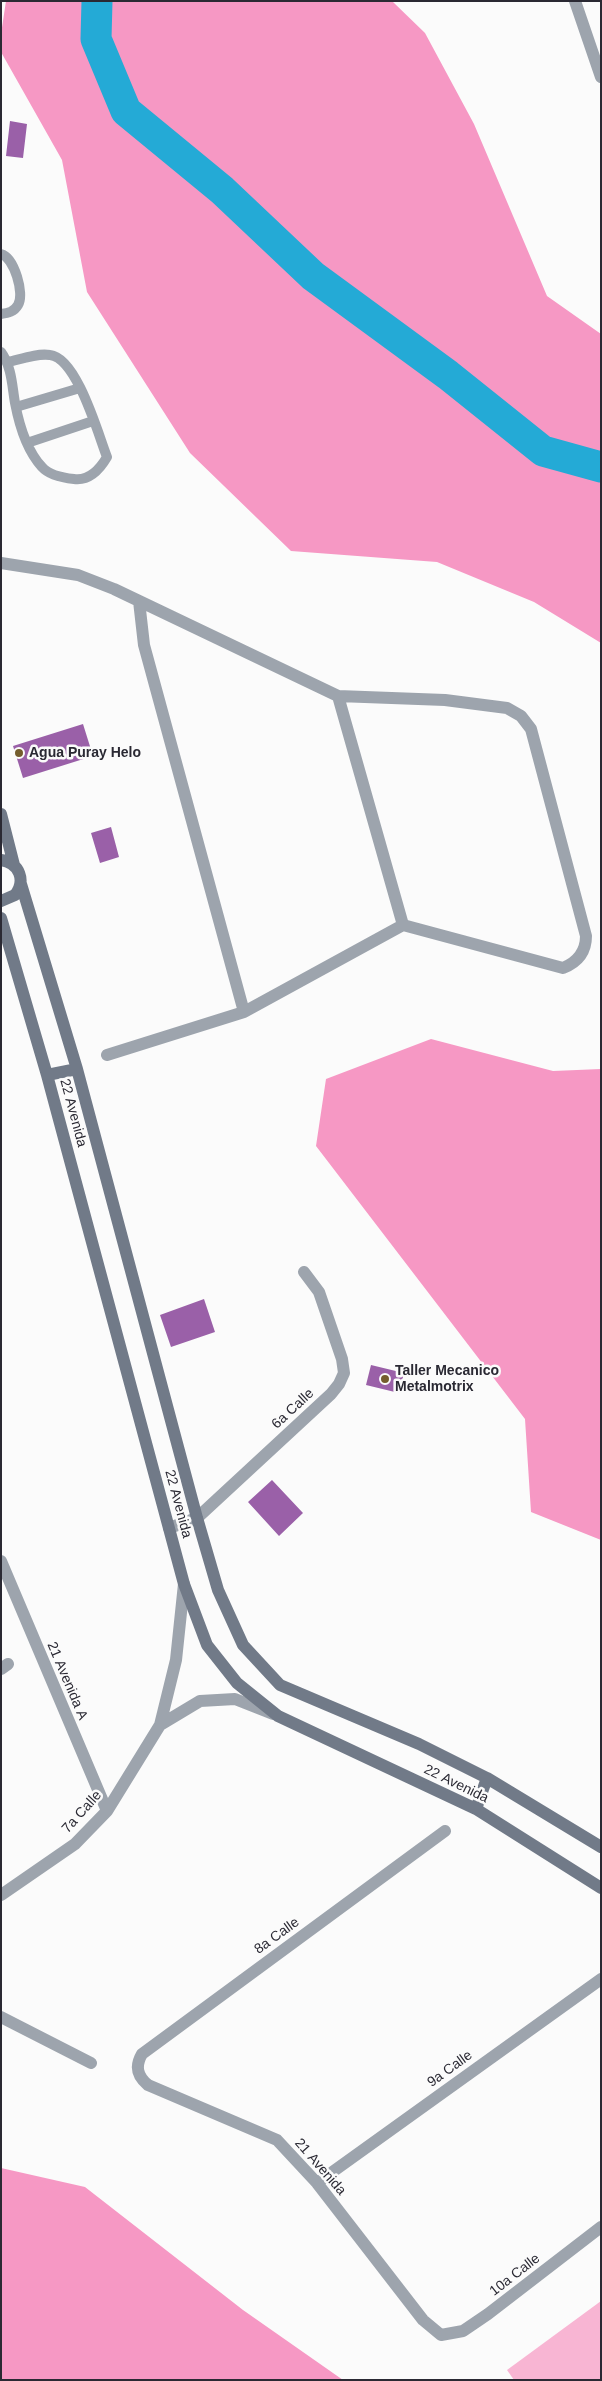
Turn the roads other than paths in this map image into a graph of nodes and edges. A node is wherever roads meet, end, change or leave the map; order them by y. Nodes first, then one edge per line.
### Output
1 (575, 1) edge
2 (601, 77) edge
3 (1, 254) edge
4 (1, 314) edge
5 (1, 352) edge
6 (8, 362) junction
7 (80, 388) junction
8 (16, 406) junction
9 (93, 421) junction
10 (27, 443) junction
11 (1, 563) edge
12 (138, 601) junction
13 (338, 696) junction
14 (1, 814) edge
15 (1, 860) edge
16 (14, 865) junction
17 (21, 884) junction
18 (1, 900) edge
19 (1, 918) edge
20 (403, 925) junction
21 (244, 1012) junction
22 (107, 1055) dead end
23 (77, 1069) junction
24 (47, 1075) junction
25 (304, 1272) dead end
26 (197, 1518) junction
27 (169, 1528) junction
28 (1, 1561) edge
29 (184, 1584) junction
30 (278, 1716) junction
31 (160, 1725) junction
32 (487, 1778) junction
33 (476, 1809) junction
34 (107, 1812) junction
35 (445, 1831) dead end
36 (601, 1847) edge
37 (601, 1888) edge
38 (1, 1896) edge
39 (601, 1979) edge
40 (1, 2018) edge
41 (91, 2063) dead end
42 (138, 2071) joint
43 (317, 2184) junction
44 (601, 2227) edge
45 (441, 2335) joint

1 - 2 street
3 - 4 lane
5 - 6 lane
6 - 7 lane
6 - 8 lane
7 - 8 lane
7 - 9 lane
8 - 10 lane
9 - 10 lane
9 - 10 lane
11 - 12 street
12 - 13 street
12 - 21 street
13 - 20 street
13 - 20 street
14 - 16 street, 22 Avenida
15 - 16 street
16 - 17 street, 22 Avenida
17 - 18 street
17 - 23 street, 22 Avenida
19 - 24 street, 22 Avenida
20 - 21 street
21 - 22 street
23 - 24 street
23 - 26 street, 22 Avenida
24 - 27 street, 22 Avenida
25 - 26 street, 6a Calle
26 - 27 street, 6a Calle
26 - 32 street, 22 Avenida
27 - 29 street, 22 Avenida
28 - 34 street, 21 Avenida A
29 - 30 street, 22 Avenida
29 - 31 street, 7a Calle
30 - 31 street, 7a Calle
30 - 33 street, 22 Avenida
31 - 34 street, 7a Calle
32 - 33 street
32 - 36 street, 22 Avenida
33 - 37 street, 22 Avenida
34 - 38 street, 7a Calle
35 - 42 street, 8a Calle
39 - 43 street, 9a Calle
40 - 41 street
42 - 43 street, 21 Avenida
43 - 45 street, 21 Avenida
44 - 45 street, 10a Calle

